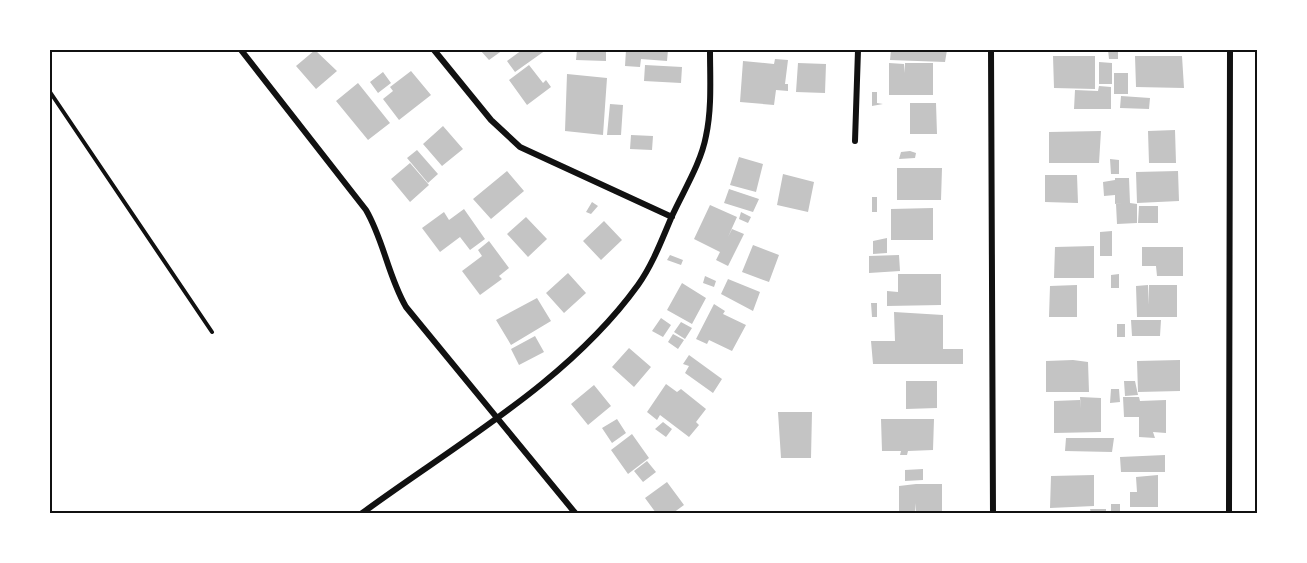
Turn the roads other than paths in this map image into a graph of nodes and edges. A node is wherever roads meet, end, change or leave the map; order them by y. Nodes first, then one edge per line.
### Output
1 (241, 50) edge
2 (434, 50) edge
3 (711, 50) edge
4 (858, 50) edge
5 (991, 50) edge
6 (1230, 50) edge
7 (855, 141) dead end
8 (672, 217) junction
9 (497, 418) junction
10 (361, 513) edge
11 (576, 513) edge
12 (993, 513) edge
13 (1229, 513) edge

1 - 9 street
2 - 8 street
3 - 8 street
4 - 7 street
5 - 12 street
6 - 13 street
8 - 9 street
9 - 10 street
9 - 11 street

